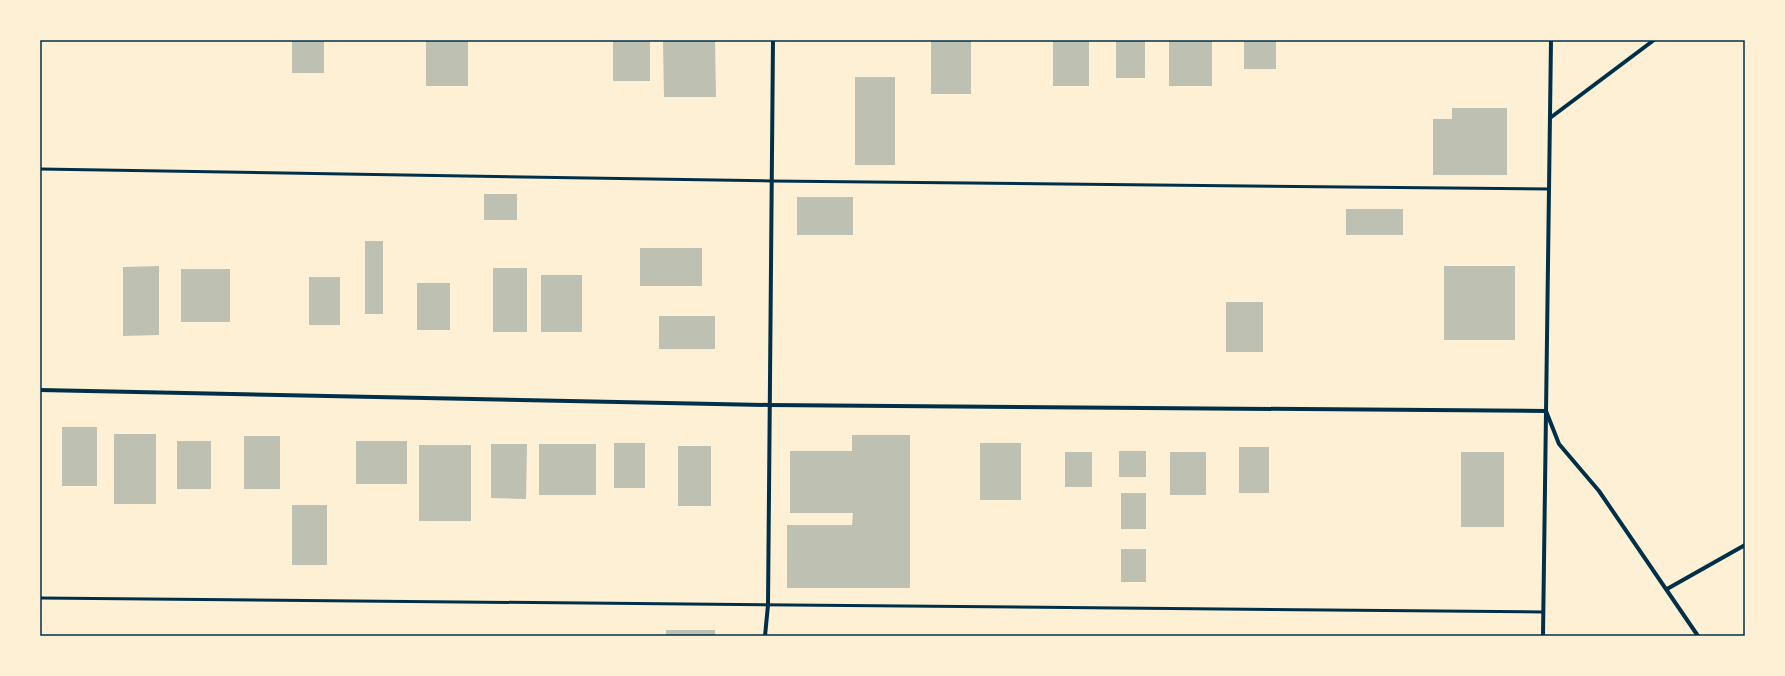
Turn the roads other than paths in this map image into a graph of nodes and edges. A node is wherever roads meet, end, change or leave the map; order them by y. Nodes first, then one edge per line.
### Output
1 (773, 40) edge
2 (1551, 40) edge
3 (1654, 40) edge
4 (1550, 118) junction
5 (40, 169) edge
6 (772, 181) junction
7 (1549, 190) junction
8 (40, 390) edge
9 (769, 405) junction
10 (1546, 411) junction
11 (1745, 545) edge
12 (1667, 590) junction
13 (40, 598) edge
14 (768, 605) junction
15 (1543, 612) junction
16 (765, 636) edge
17 (1543, 636) edge
18 (1698, 636) edge

1 - 6 street
2 - 4 street
3 - 4 street
4 - 7 street
5 - 6 lane
6 - 7 lane
6 - 9 street
7 - 10 street
8 - 9 street
9 - 10 street
9 - 14 street
10 - 12 street
10 - 15 street
11 - 12 street
12 - 18 street
13 - 14 lane
14 - 15 lane
14 - 16 street
15 - 17 street

